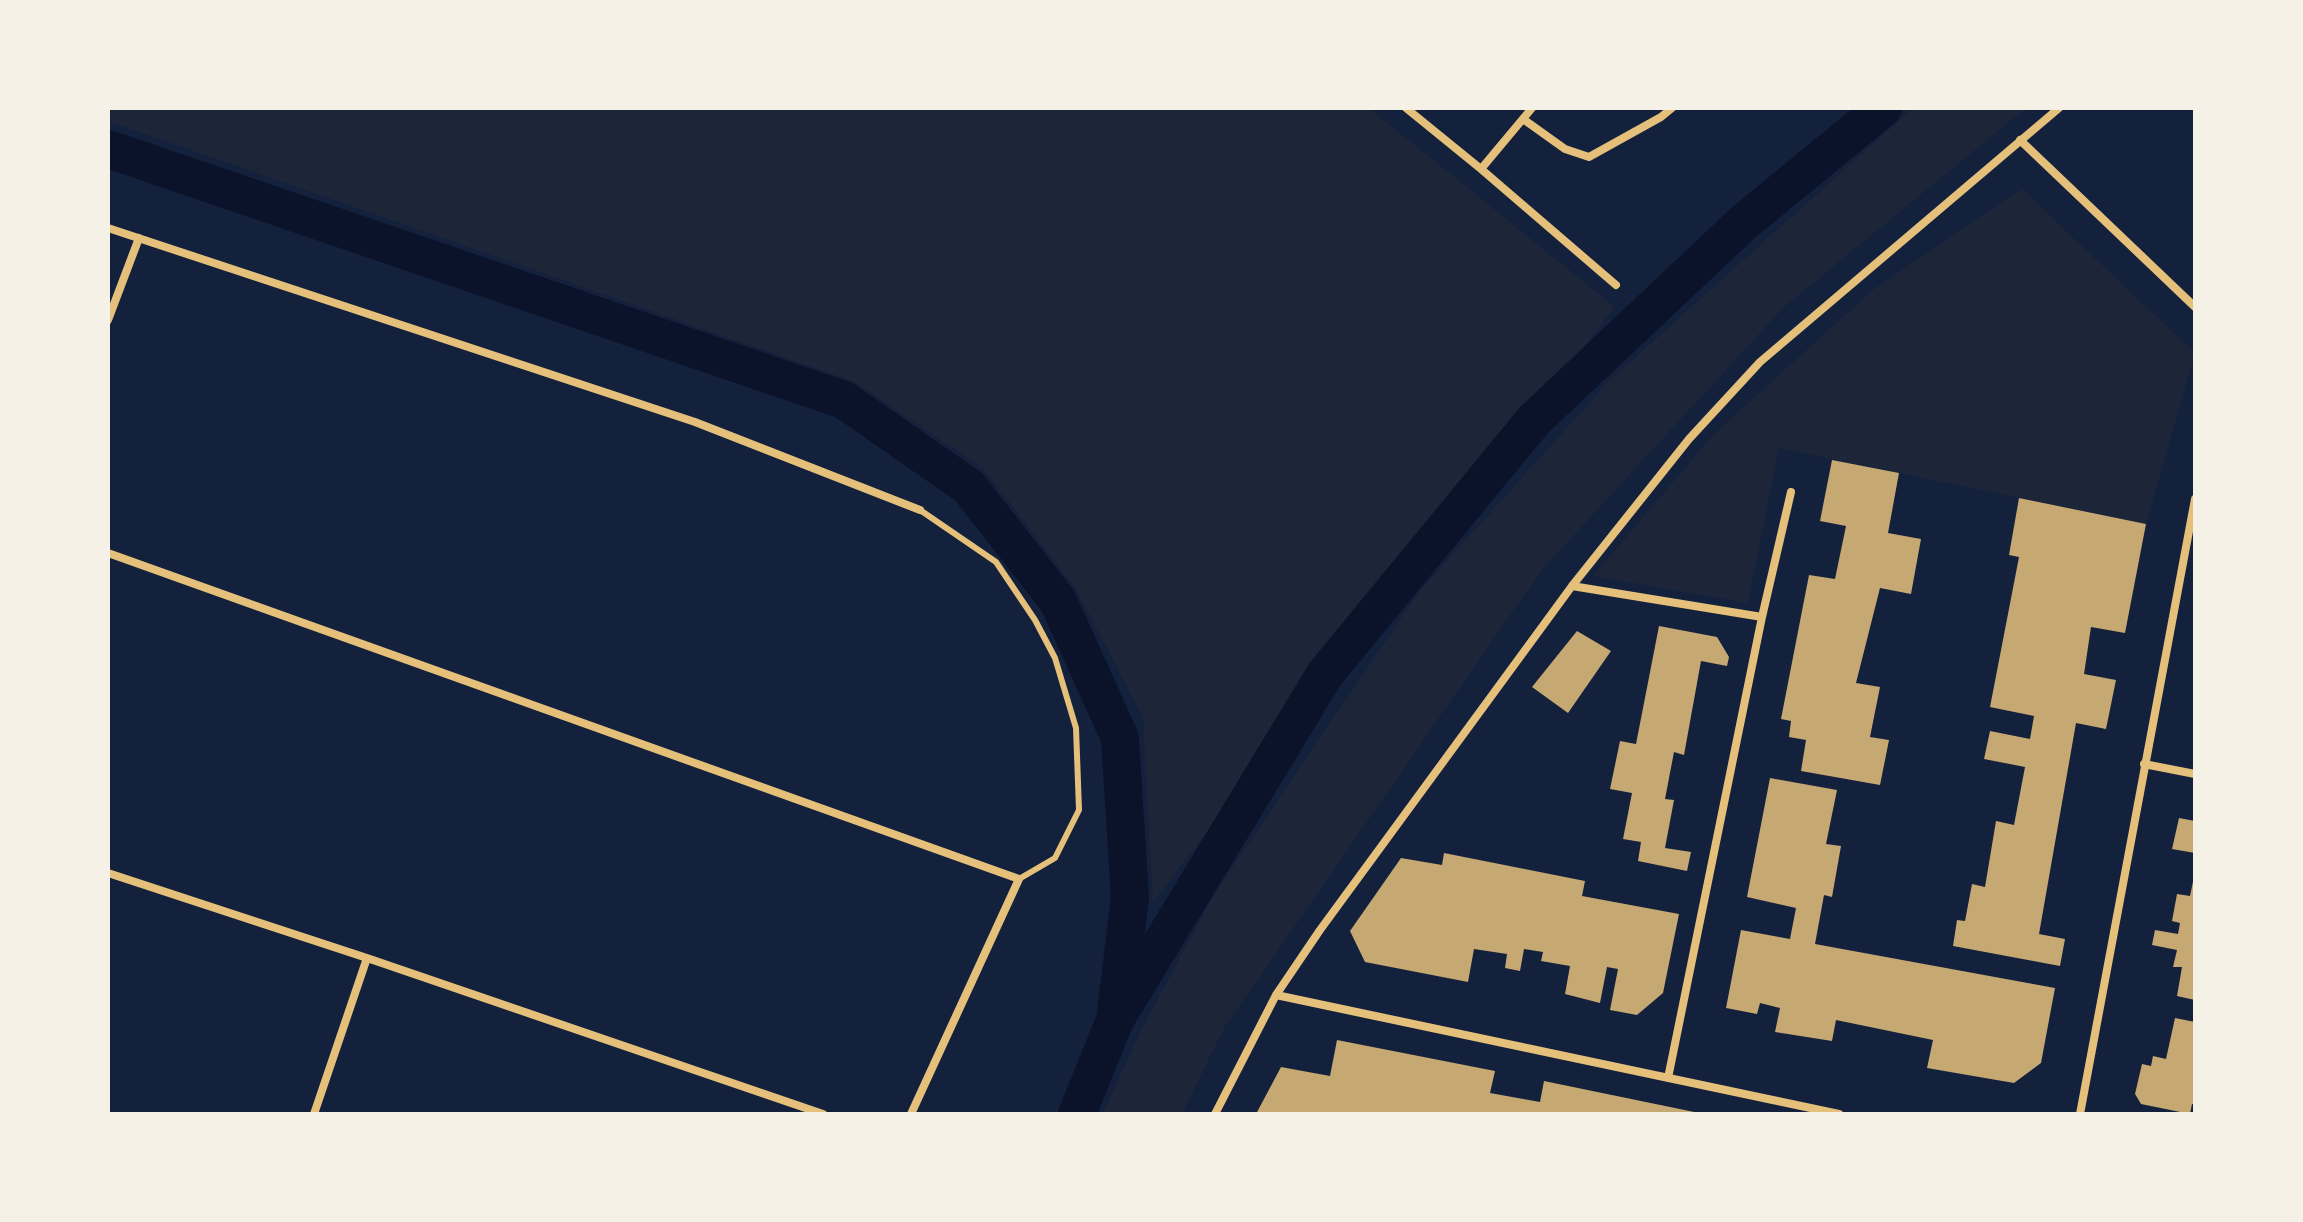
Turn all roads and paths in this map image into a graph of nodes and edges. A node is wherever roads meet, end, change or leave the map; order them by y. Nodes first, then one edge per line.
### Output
1 (1406, 108) edge
2 (1532, 108) edge
3 (1672, 108) edge
4 (2059, 108) edge
5 (1523, 119) junction
6 (2020, 140) junction
7 (1481, 169) junction
8 (108, 228) edge
9 (139, 238) junction
10 (1616, 285) dead end
11 (2195, 307) edge
12 (108, 320) edge
13 (1791, 492) dead end
14 (2195, 499) edge
15 (920, 510) joint
16 (108, 553) edge
17 (1572, 586) junction
18 (1762, 617) junction
19 (2144, 764) junction
20 (2195, 774) edge
21 (108, 873) edge
22 (1019, 879) junction
23 (367, 958) junction
24 (1276, 995) junction
25 (1668, 1078) junction
26 (314, 1114) edge
27 (823, 1114) edge
28 (911, 1114) edge
29 (1215, 1114) edge
30 (1839, 1114) edge
31 (2080, 1114) edge

1 - 7 street
2 - 5 street
3 - 5 street
4 - 6 street
5 - 7 street
6 - 11 street
6 - 17 street
7 - 10 street
8 - 9 street
9 - 12 street
9 - 15 street
13 - 18 street
14 - 19 street
15 - 22 lane
16 - 22 street
17 - 18 street
17 - 24 street
18 - 25 street
19 - 20 street
19 - 31 street
21 - 23 street
22 - 28 street
23 - 26 street
23 - 27 street
24 - 25 street
24 - 29 street
25 - 30 street

